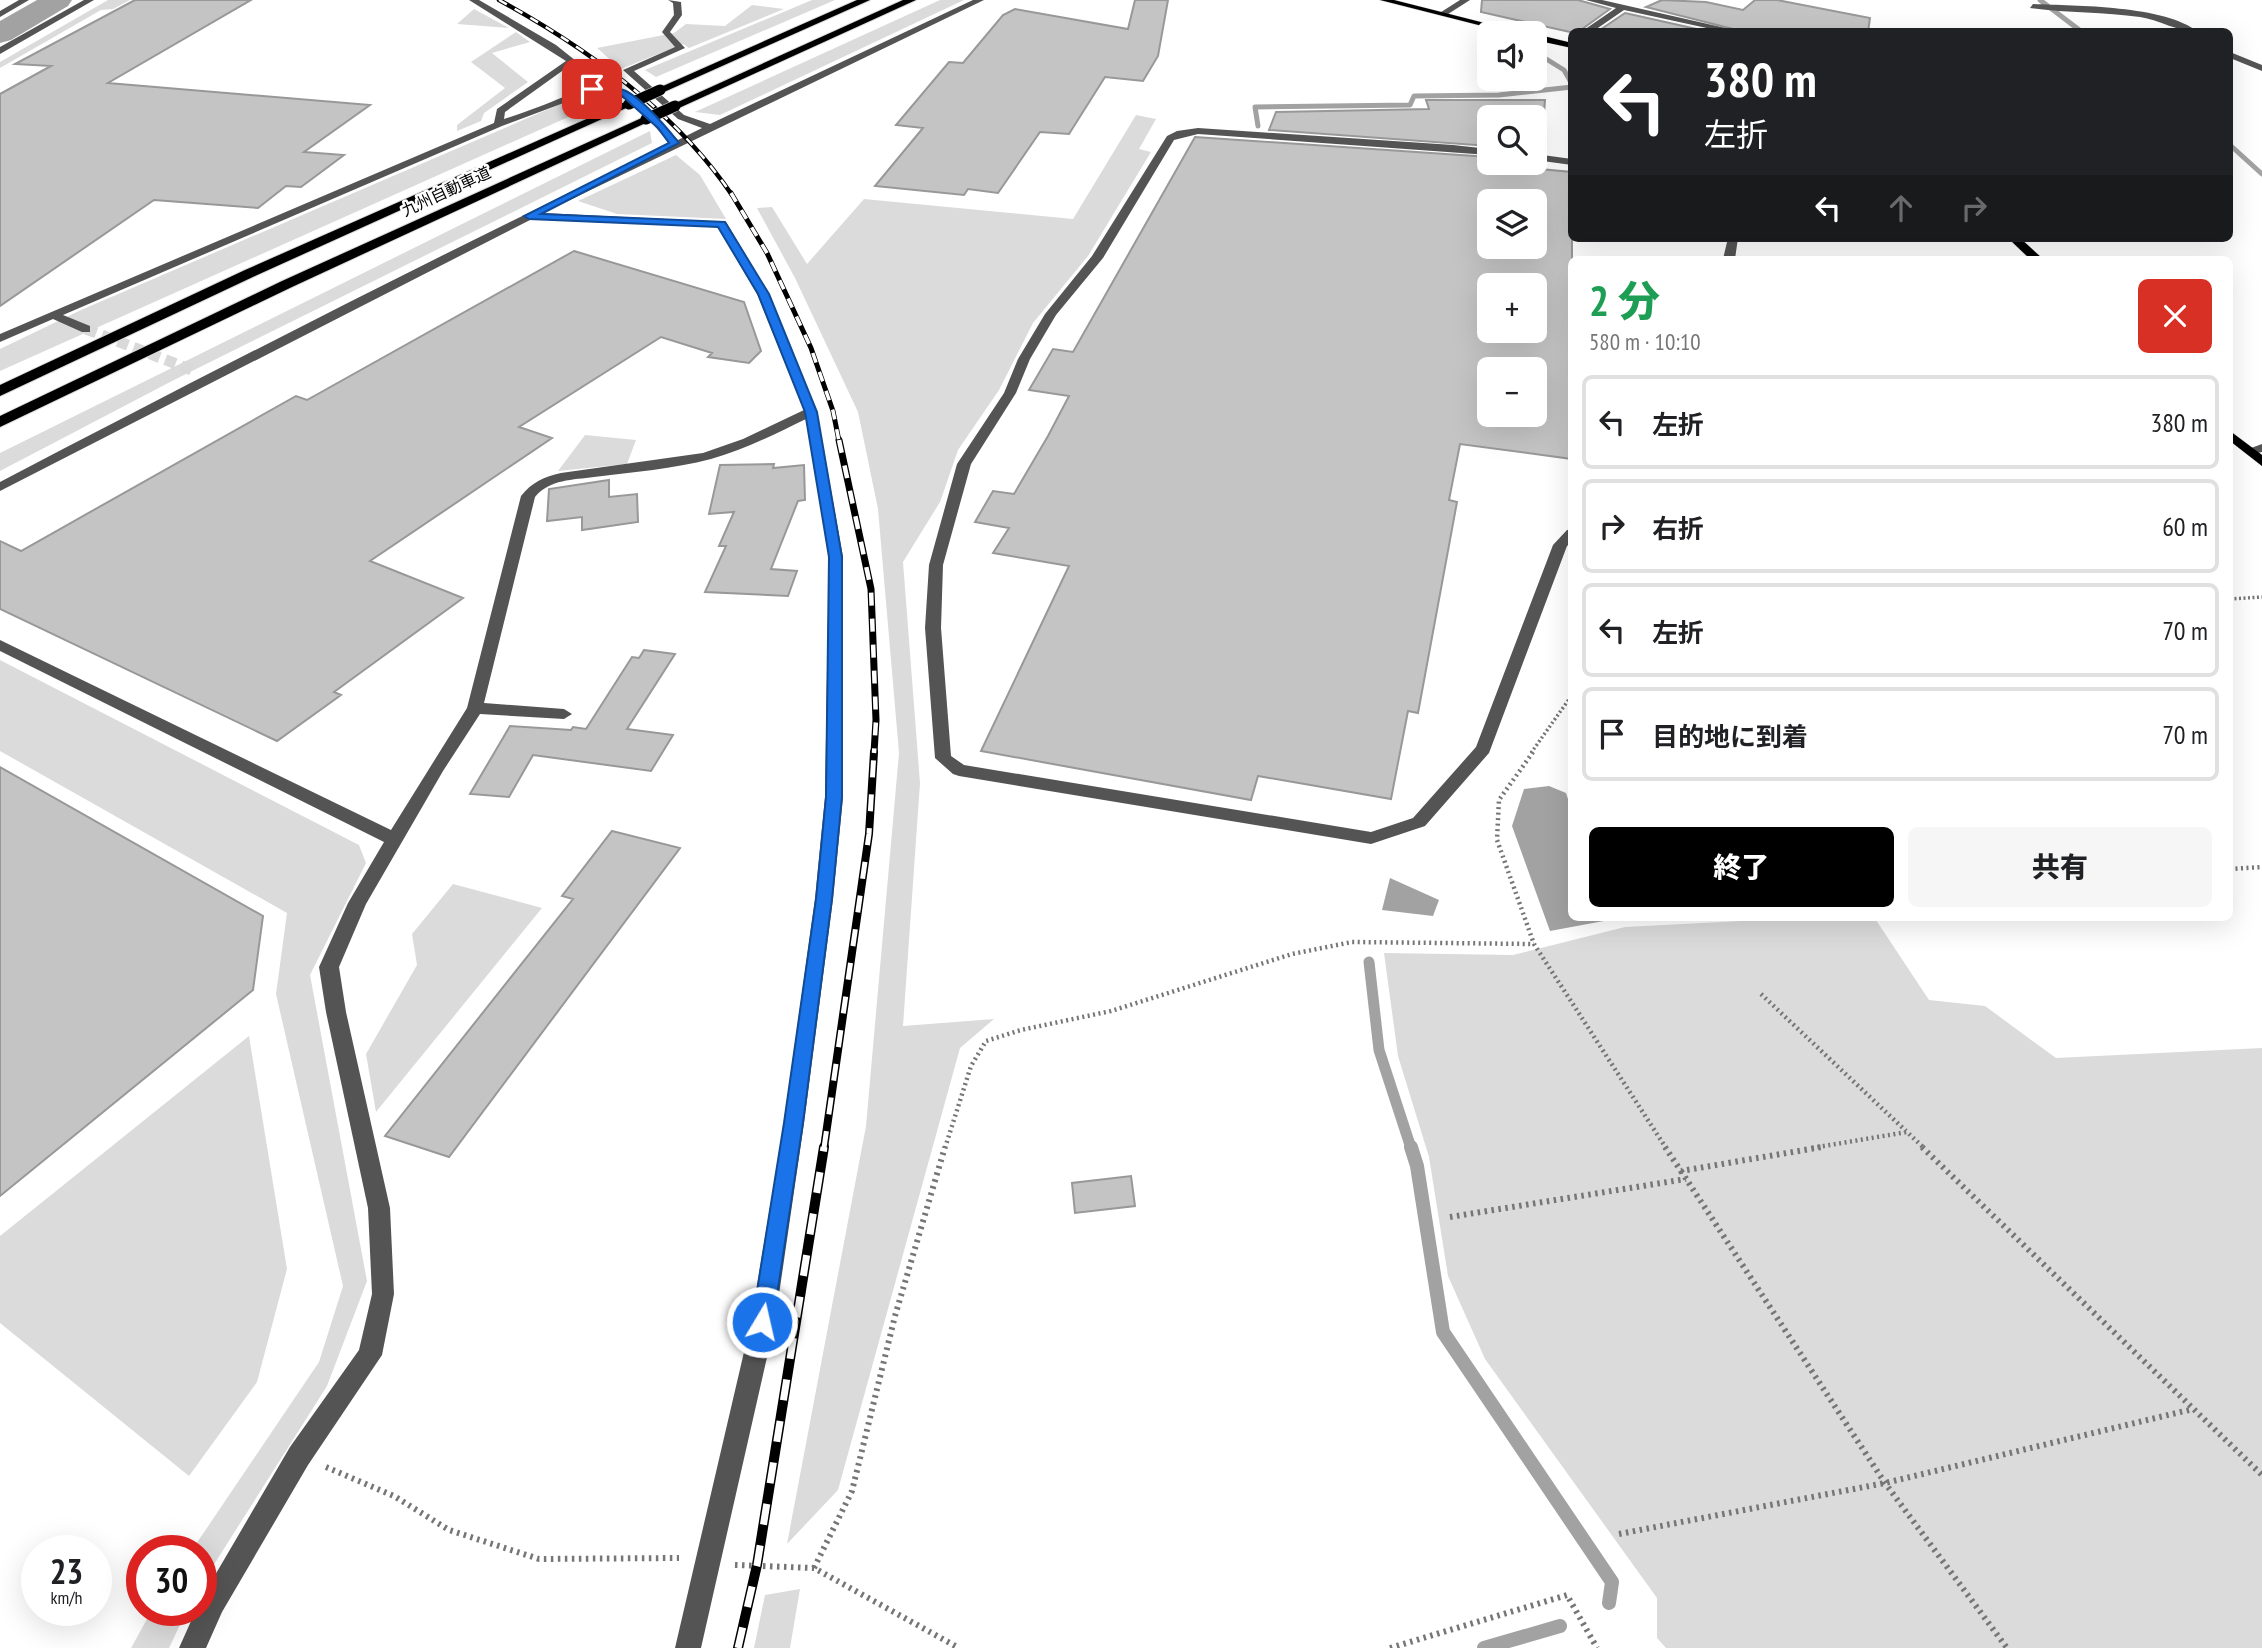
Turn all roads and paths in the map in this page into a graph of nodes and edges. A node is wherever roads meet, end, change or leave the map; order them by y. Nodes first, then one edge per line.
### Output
1 (25, 0) edge
2 (89, 0) edge
3 (473, 0) edge
4 (673, 0) edge
5 (866, 0) edge
6 (911, 0) edge
7 (980, 0) edge
8 (1384, 0) edge
9 (1466, 0) edge
10 (1590, 0) edge
11 (2033, 6) dead end
12 (1623, 7) junction
13 (0, 14) edge
14 (1442, 14) junction
15 (1477, 23) edge
16 (1592, 28) edge
17 (1720, 28) edge
18 (2187, 28) edge
19 (1547, 39) edge
20 (1568, 44) edge
21 (0, 51) edge
22 (2233, 56) edge
23 (2262, 68) edge
24 (499, 124) junction
25 (708, 127) junction
26 (675, 143) junction
27 (1477, 151) edge
28 (1547, 159) edge
29 (1568, 161) edge
30 (529, 216) junction
31 (2018, 242) edge
32 (2034, 256) edge
33 (51, 314) junction
34 (86, 329) tunnel mouth
35 (0, 338) edge
36 (192, 370) tunnel mouth
37 (205, 378) junction
38 (0, 391) edge
39 (811, 412) junction
40 (0, 422) edge
41 (2233, 437) edge
42 (2256, 450) edge
43 (2262, 462) edge
44 (0, 487) edge
45 (1568, 537) edge
46 (2262, 597) edge
47 (2233, 599) edge
48 (0, 645) edge
49 (1568, 701) edge
50 (475, 708) junction
51 (564, 714) dead end
52 (396, 840) junction
53 (2262, 867) edge
54 (2233, 869) edge
55 (1534, 944) junction
56 (1761, 993) dead end
57 (1906, 1132) junction
58 (1681, 1171) junction
59 (1686, 1179) junction
60 (1450, 1217) dead end
61 (2193, 1409) junction
62 (299, 1456) junction
63 (2262, 1475) edge
64 (1885, 1483) junction
65 (1619, 1534) dead end
66 (707, 1565) junction
67 (814, 1568) junction
68 (192, 1648) edge
69 (688, 1648) edge
70 (958, 1648) edge
71 (1390, 1648) edge
72 (1597, 1648) edge
73 (2007, 1648) edge

1 - 13 street
2 - 21 street
3 - 24 street
4 - 25 street
5 - 38 highway, 九州自動車道, bridge
6 - 40 highway, 九州自動車道, bridge
7 - 25 street
8 - 14 main road
9 - 14 street
10 - 12 street
11 - 18 street
12 - 16 street
12 - 17 street
14 - 15 main road
19 - 20 main road
22 - 23 street
24 - 26 street
24 - 33 street
25 - 26 street
26 - 30 street
27 - 45 street
28 - 29 street
30 - 37 street
30 - 39 street
31 - 32 main road
33 - 34 street
33 - 35 street
36 - 37 street
37 - 44 street
39 - 50 street
39 - 66 street
41 - 42 main road
42 - 43 main road
46 - 47 path
48 - 52 street
49 - 55 path
50 - 51 street
50 - 52 street
52 - 62 street
53 - 54 path
55 - 58 path
55 - 67 path
56 - 57 path
57 - 58 path
57 - 61 path
58 - 59 path
59 - 60 path
59 - 64 path
61 - 63 path
61 - 64 path
62 - 66 path
62 - 68 street
64 - 65 path
64 - 73 path
66 - 67 path
66 - 69 street
67 - 70 path
71 - 72 path

